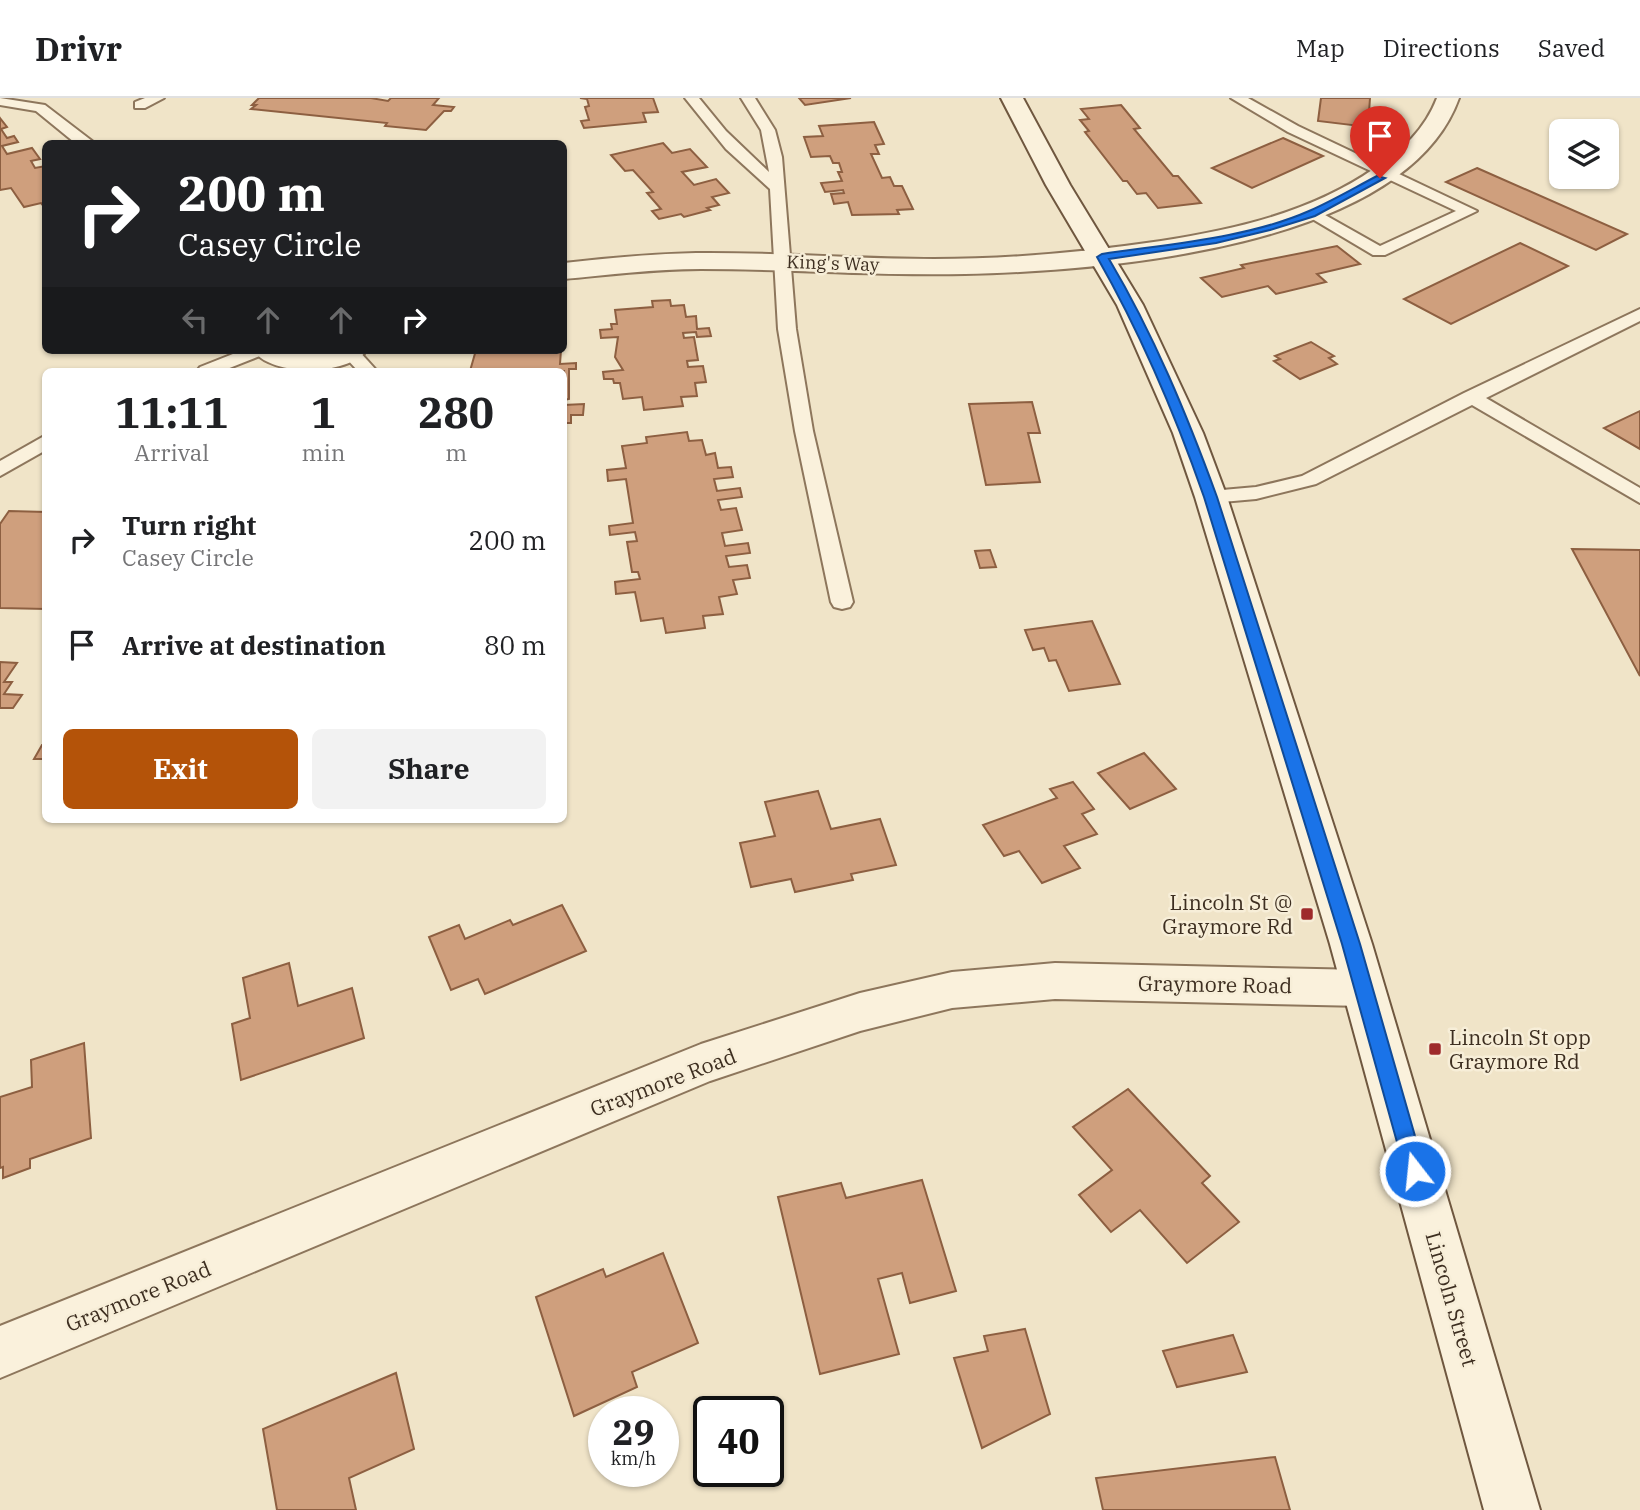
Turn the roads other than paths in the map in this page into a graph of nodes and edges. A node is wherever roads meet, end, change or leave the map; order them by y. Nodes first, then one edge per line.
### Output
1 (157, 98) edge
2 (692, 98) edge
3 (748, 98) edge
4 (988, 98) edge
5 (1012, 98) edge
6 (1238, 98) edge
7 (1448, 98) edge
8 (0, 101) edge
9 (140, 105) dead end
10 (81, 140) edge
11 (1387, 172) junction
12 (1058, 185) junction
13 (777, 187) junction
14 (1311, 214) junction
15 (1102, 257) junction
16 (784, 262) junction
17 (567, 271) edge
18 (1640, 314) edge
19 (249, 354) edge
20 (275, 354) edge
21 (357, 358) edge
22 (214, 368) edge
23 (1471, 397) junction
24 (42, 444) edge
25 (0, 470) edge
26 (1210, 497) junction
27 (1640, 497) edge
28 (842, 602) dead end
29 (1363, 988) junction
30 (0, 1352) edge
31 (1512, 1510) edge

1 - 9 lane
2 - 13 lane
3 - 13 lane
4 - 12 street, Lincoln Street
5 - 12 street, Lincoln Street
6 - 11 lane
7 - 11 street, King's Way
8 - 10 lane
11 - 14 street, King's Way
11 - 14 lane
12 - 15 street, Lincoln Street
13 - 16 lane
14 - 15 street, King's Way
15 - 16 street, King's Way
15 - 26 street, Lincoln Street
16 - 17 street, King's Way
16 - 28 lane
18 - 23 lane
19 - 22 lane
20 - 21 street
23 - 26 lane
23 - 27 lane
24 - 25 lane
26 - 29 street, Lincoln Street
29 - 30 street, Graymore Road
29 - 31 street, Lincoln Street

